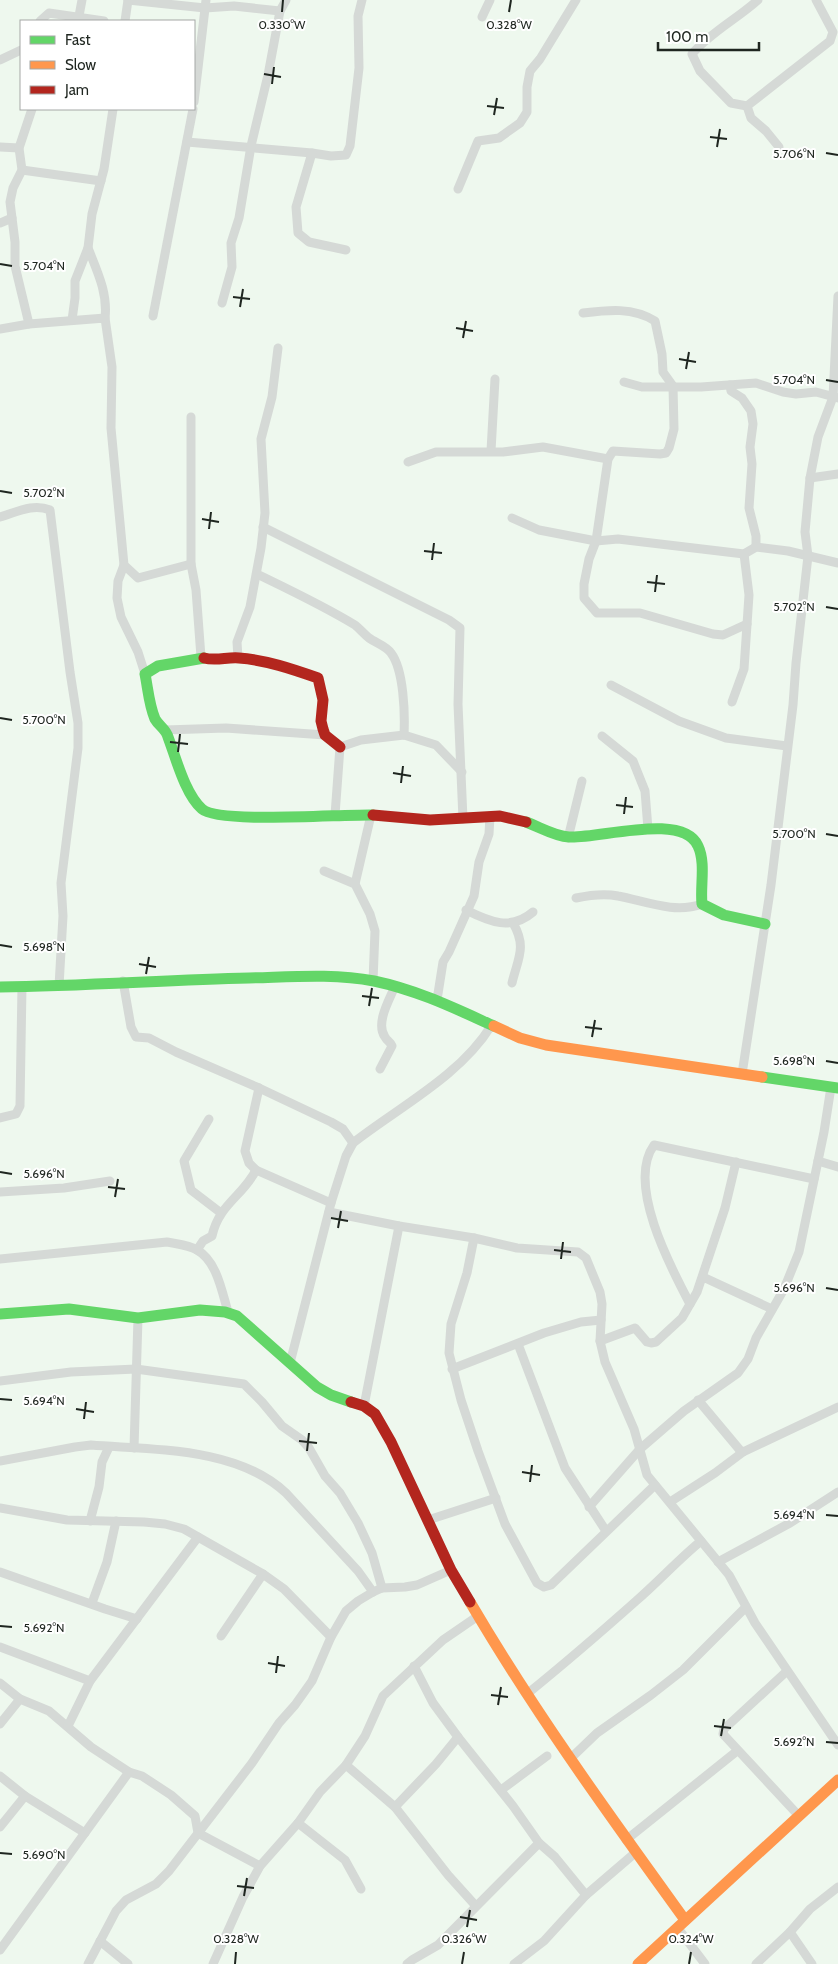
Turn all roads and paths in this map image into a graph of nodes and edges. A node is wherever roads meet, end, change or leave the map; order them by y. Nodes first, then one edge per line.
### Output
1 (82, 0) edge
2 (128, 0) edge
3 (286, 0) edge
4 (362, 0) edge
5 (490, 0) edge
6 (576, 0) edge
7 (758, 0) edge
8 (816, 0) edge
9 (206, 4) edge
10 (280, 11) junction
11 (79, 16) junction
12 (482, 17) dead end
13 (41, 20) edge
14 (99, 20) edge
15 (125, 20) edge
16 (20, 50) edge
17 (0, 60) edge
18 (195, 94) edge
19 (747, 106) junction
20 (32, 110) edge
21 (113, 110) edge
22 (192, 110) edge
23 (187, 142) junction
24 (251, 146) junction
25 (779, 147) dead end
26 (0, 148) edge
27 (19, 148) junction
28 (312, 153) junction
29 (22, 170) junction
30 (100, 181) junction
31 (458, 189) dead end
32 (12, 218) junction
33 (0, 223) edge
34 (88, 248) junction
35 (346, 250) dead end
36 (838, 296) edge
37 (222, 303) dead end
38 (583, 313) dead end
39 (153, 316) dead end
40 (105, 318) junction
41 (72, 320) junction
42 (29, 324) junction
43 (0, 329) edge
44 (278, 348) dead end
45 (495, 379) dead end
46 (624, 382) dead end
47 (730, 385) junction
48 (673, 386) junction
49 (835, 397) edge
50 (191, 417) dead end
51 (491, 451) junction
52 (608, 459) junction
53 (408, 462) dead end
54 (838, 474) edge
55 (810, 478) junction
56 (0, 517) edge
57 (512, 518) dead end
58 (263, 527) junction
59 (596, 541) junction
60 (756, 547) junction
61 (744, 554) junction
62 (808, 556) junction
63 (838, 563) edge
64 (191, 564) junction
65 (124, 565) junction
66 (257, 574) junction
67 (747, 624) junction
68 (201, 657) junction
69 (238, 658) junction
70 (145, 674) junction
71 (611, 685) dead end
72 (732, 702) dead end
73 (165, 730) junction
74 (326, 735) junction
75 (404, 735) junction
76 (602, 736) dead end
77 (787, 746) junction
78 (340, 747) junction
79 (462, 772) junction
80 (582, 781) dead end
81 (335, 815) junction
82 (371, 815) junction
83 (490, 816) junction
84 (463, 819) junction
85 (648, 829) junction
86 (568, 838) junction
87 (324, 871) dead end
88 (355, 884) junction
89 (576, 898) dead end
90 (702, 904) junction
91 (466, 910) junction
92 (533, 912) dead end
93 (513, 923) junction
94 (765, 924) junction
95 (123, 981) junction
96 (373, 981) junction
97 (512, 983) dead end
98 (22, 986) junction
99 (59, 986) junction
100 (395, 986) junction
101 (0, 987) edge
102 (437, 1000) junction
103 (491, 1026) junction
104 (380, 1069) dead end
105 (742, 1074) junction
106 (834, 1087) edge
107 (259, 1088) junction
108 (0, 1118) edge
109 (209, 1118) dead end
110 (353, 1143) junction
111 (818, 1160) junction
112 (736, 1162) junction
113 (838, 1167) edge
114 (256, 1170) junction
115 (814, 1179) junction
116 (110, 1181) dead end
117 (0, 1192) edge
118 (330, 1208) junction
119 (221, 1214) junction
120 (399, 1226) junction
121 (474, 1238) junction
122 (197, 1250) junction
123 (0, 1259) edge
124 (703, 1277) junction
125 (690, 1304) junction
126 (772, 1310) junction
127 (228, 1312) junction
128 (0, 1314) edge
129 (138, 1318) junction
130 (601, 1320) junction
131 (600, 1341) junction
132 (518, 1344) junction
133 (290, 1363) junction
134 (136, 1369) junction
135 (452, 1369) junction
136 (0, 1381) edge
137 (698, 1400) junction
138 (364, 1406) junction
139 (838, 1408) edge
140 (109, 1447) junction
141 (134, 1448) junction
142 (640, 1449) junction
143 (743, 1452) junction
144 (0, 1461) edge
145 (655, 1485) junction
146 (838, 1492) edge
147 (496, 1498) junction
148 (670, 1502) junction
149 (589, 1507) junction
150 (0, 1508) edge
151 (428, 1520) junction
152 (90, 1521) junction
153 (116, 1521) junction
154 (606, 1531) junction
155 (198, 1537) junction
156 (701, 1541) junction
157 (718, 1562) junction
158 (451, 1570) junction
159 (0, 1572) edge
160 (263, 1574) junction
161 (378, 1590) junction
162 (92, 1603) junction
163 (746, 1607) junction
164 (478, 1616) junction
165 (137, 1618) junction
166 (221, 1636) dead end
167 (331, 1637) junction
168 (0, 1647) edge
169 (414, 1666) junction
170 (787, 1671) junction
171 (90, 1681) junction
172 (0, 1683) edge
173 (527, 1694) junction
174 (20, 1699) junction
175 (0, 1724) edge
176 (68, 1726) junction
177 (458, 1737) junction
178 (838, 1746) edge
179 (737, 1751) junction
180 (547, 1756) dead end
181 (571, 1758) junction
182 (346, 1765) junction
183 (128, 1772) junction
184 (0, 1776) edge
185 (838, 1780) edge
186 (501, 1790) junction
187 (25, 1796) junction
188 (394, 1807) junction
189 (799, 1816) junction
190 (298, 1823) junction
191 (0, 1827) edge
192 (85, 1833) junction
193 (198, 1833) junction
194 (626, 1840) junction
195 (539, 1843) junction
196 (635, 1853) junction
197 (260, 1866) junction
198 (838, 1887) edge
199 (361, 1890) dead end
200 (586, 1895) junction
201 (475, 1905) junction
202 (681, 1924) junction
203 (790, 1932) junction
204 (100, 1941) junction
205 (0, 1950) edge
206 (88, 1964) edge
207 (128, 1964) edge
208 (213, 1964) edge
209 (408, 1964) edge
210 (514, 1964) edge
211 (638, 1964) edge
212 (705, 1964) edge
213 (756, 1964) edge
214 (812, 1964) edge

1 - 11 street
2 - 9 street
2 - 15 street
3 - 10 street
4 - 28 street
5 - 12 street
6 - 31 street
7 - 19 street
8 - 19 street
9 - 10 street
9 - 18 street
10 - 24 street
11 - 13 street
11 - 14 street
16 - 17 street
19 - 25 street
20 - 27 street
21 - 30 street
22 - 23 street
23 - 24 street
23 - 39 street
24 - 28 street
24 - 37 street
26 - 27 street
27 - 29 street
28 - 35 street
29 - 30 street
29 - 32 street
30 - 34 street
32 - 33 street
32 - 42 street
34 - 40 street
34 - 41 street
36 - 49 street
38 - 48 street
40 - 41 street
40 - 65 street
41 - 42 street
42 - 43 street
44 - 58 street
45 - 51 street
46 - 48 street
47 - 48 street
47 - 49 street
47 - 60 street
48 - 52 street
49 - 55 street
50 - 64 street
51 - 52 street
51 - 53 street
52 - 59 street
54 - 55 street
55 - 62 street
56 - 99 street
57 - 59 street
58 - 66 street
58 - 79 street
59 - 61 street
59 - 67 street
60 - 61 street
60 - 62 street
61 - 67 street
62 - 63 street
62 - 77 street
64 - 65 street
64 - 68 street
65 - 70 street
66 - 69 street
66 - 75 street
67 - 72 street
68 - 69 street
68 - 70 street
69 - 74 street
70 - 73 street
71 - 77 street
73 - 74 street
73 - 81 street
74 - 78 street
75 - 78 street
75 - 79 street
76 - 85 street
77 - 94 street
78 - 81 street
79 - 84 street
80 - 86 street
81 - 82 street
82 - 84 street
82 - 88 street
83 - 84 street
83 - 86 street
83 - 91 street
85 - 86 street
85 - 90 street
87 - 88 street
88 - 96 street
89 - 90 street
90 - 94 street
91 - 93 street
91 - 102 street
92 - 93 street
93 - 97 street
94 - 105 street
95 - 96 street
95 - 99 street
95 - 107 street
96 - 100 street
98 - 99 street
98 - 101 street
98 - 108 street
100 - 102 street
100 - 104 street
102 - 103 street
103 - 105 street
103 - 110 street
105 - 106 street
106 - 111 street
107 - 110 street
107 - 114 street
109 - 119 street
110 - 118 street
111 - 113 street
111 - 115 street
112 - 115 street
112 - 124 street
112 - 125 street
114 - 118 street
114 - 119 street
115 - 126 street
116 - 117 street
118 - 120 street
118 - 133 street
119 - 122 street
120 - 121 street
120 - 138 street
121 - 130 street
121 - 135 street
122 - 123 street
122 - 127 street
124 - 125 street
124 - 126 street
125 - 131 street
126 - 137 street
127 - 129 street
127 - 133 street
128 - 129 street
129 - 134 street
130 - 131 street
130 - 132 street
131 - 142 street
132 - 135 street
132 - 149 street
133 - 138 street
134 - 136 street
134 - 141 street
134 - 161 street
135 - 147 street
137 - 142 street
137 - 143 street
138 - 151 street
139 - 143 street
140 - 141 street
140 - 144 street
140 - 152 street
141 - 161 street
142 - 145 street
142 - 149 street
143 - 148 street
145 - 148 street
145 - 154 street
146 - 157 street
147 - 151 street
147 - 154 street
148 - 156 street
149 - 154 street
150 - 152 street
151 - 158 street
152 - 153 street
153 - 155 street
153 - 162 street
155 - 160 street
155 - 165 street
156 - 157 street
156 - 173 street
157 - 163 street
158 - 161 street
158 - 164 street
159 - 162 street
160 - 166 street
160 - 167 street
161 - 167 street
162 - 165 street
163 - 170 street
163 - 181 street
164 - 169 street
164 - 173 street
165 - 171 street
167 - 193 street
168 - 171 street
169 - 177 street
169 - 182 street
170 - 178 street
170 - 179 street
171 - 176 street
172 - 174 street
173 - 181 street
174 - 175 street
174 - 176 street
176 - 183 street
177 - 186 street
177 - 188 street
179 - 189 street
179 - 194 street
180 - 186 street
181 - 194 street
182 - 188 street
182 - 190 street
183 - 192 street
183 - 193 street
184 - 187 street
185 - 189 street
186 - 195 street
187 - 191 street
187 - 192 street
188 - 201 street
189 - 202 street
190 - 197 street
190 - 199 street
192 - 205 street
193 - 197 street
193 - 204 street
194 - 196 street
195 - 200 street
195 - 201 street
196 - 200 street
196 - 202 street
197 - 208 street
198 - 203 street
200 - 210 street
201 - 209 street
202 - 211 street
202 - 212 street
203 - 213 street
203 - 214 street
204 - 206 street
204 - 207 street

